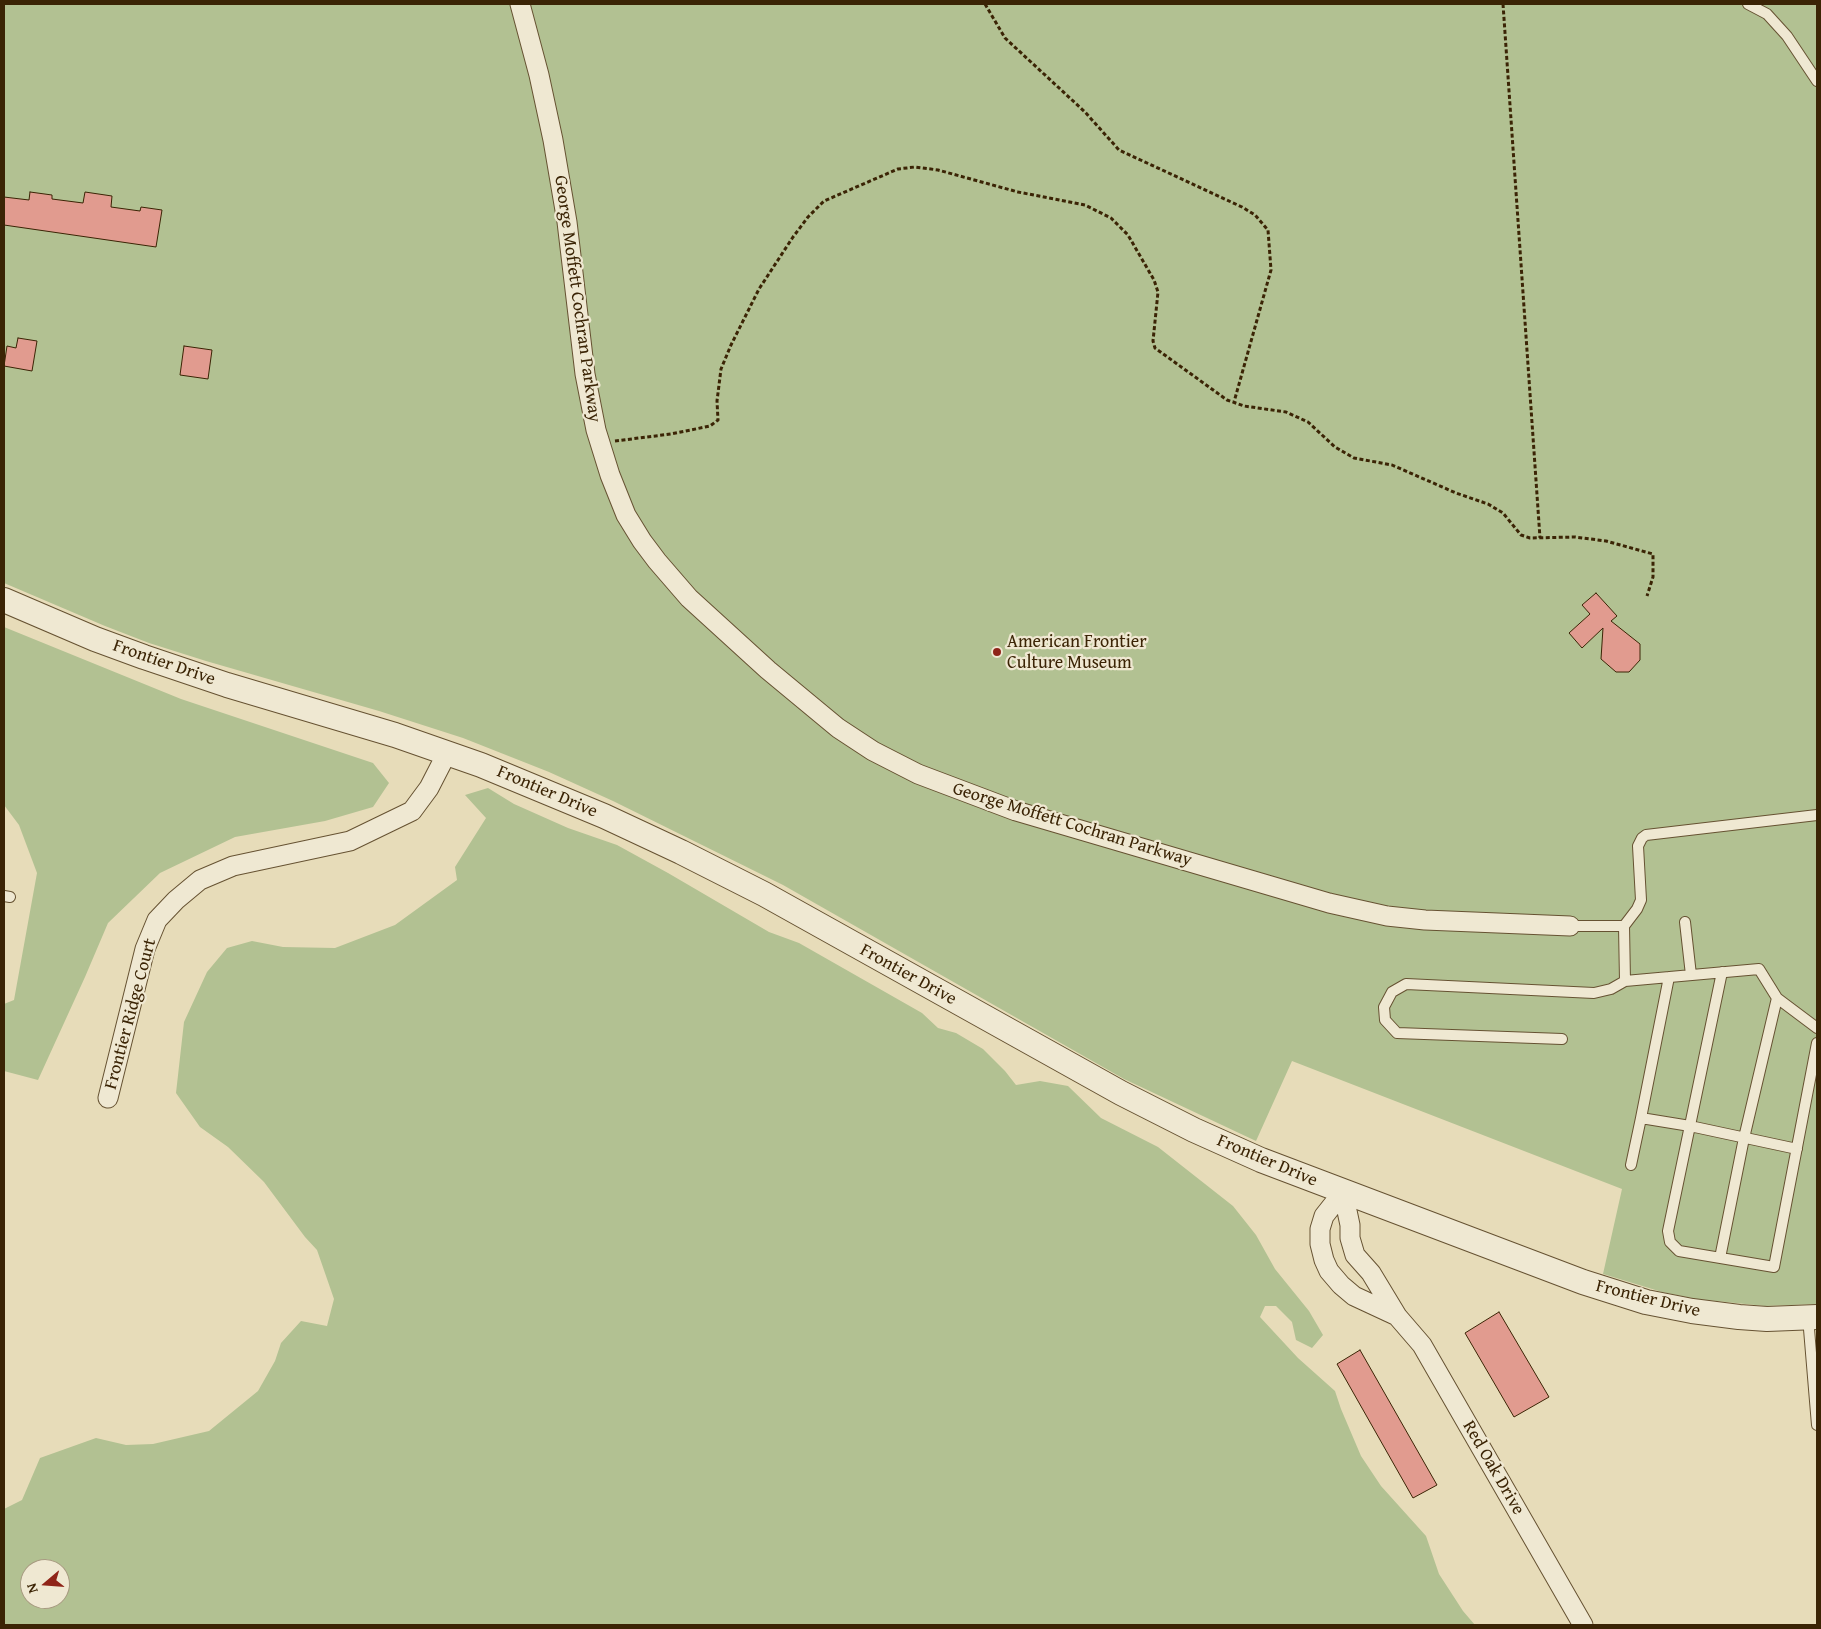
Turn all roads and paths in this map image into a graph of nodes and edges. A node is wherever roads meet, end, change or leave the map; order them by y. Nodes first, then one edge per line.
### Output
1 (521, 4) edge
2 (985, 4) edge
3 (1503, 4) edge
4 (1748, 4) edge
5 (1817, 81) edge
6 (1234, 402) junction
7 (600, 444) junction
8 (1540, 538) junction
9 (1647, 596) dead end
10 (4, 600) edge
11 (447, 754) junction
12 (1817, 815) edge
13 (1685, 922) dead end
14 (1570, 926) joint
15 (1624, 926) junction
16 (1722, 972) junction
17 (1691, 975) junction
18 (1669, 977) junction
19 (1625, 981) junction
20 (1776, 998) junction
21 (1817, 1028) edge
22 (1562, 1039) dead end
23 (1817, 1043) edge
24 (108, 1098) dead end
25 (1641, 1118) junction
26 (1690, 1126) junction
27 (1744, 1138) junction
28 (1797, 1149) junction
29 (1631, 1165) dead end
30 (1343, 1192) junction
31 (1720, 1258) junction
32 (1397, 1316) junction
33 (1812, 1317) edge
34 (1817, 1425) edge
35 (1583, 1625) edge

1 - 7 street, George Moffett Cochran Parkway
2 - 6 path
3 - 8 path
4 - 5 lane
6 - 7 path
6 - 8 path
7 - 14 street, George Moffett Cochran Parkway
8 - 9 path
10 - 11 street, Frontier Drive
11 - 24 street, Frontier Ridge Court
11 - 30 street, Frontier Drive
12 - 15 lane
13 - 17 lane
14 - 15 lane
15 - 19 lane
16 - 17 lane
16 - 20 lane
16 - 26 lane
17 - 18 lane
18 - 19 lane
18 - 25 lane
19 - 22 lane
20 - 21 lane
20 - 27 lane
23 - 28 lane
25 - 26 lane
25 - 29 lane
26 - 27 lane
26 - 31 lane
27 - 28 lane
27 - 31 lane
28 - 31 lane
30 - 32 street, Red Oak Drive
30 - 32 street, Red Oak Drive
30 - 33 street, Frontier Drive
32 - 35 street, Red Oak Drive
33 - 34 lane

